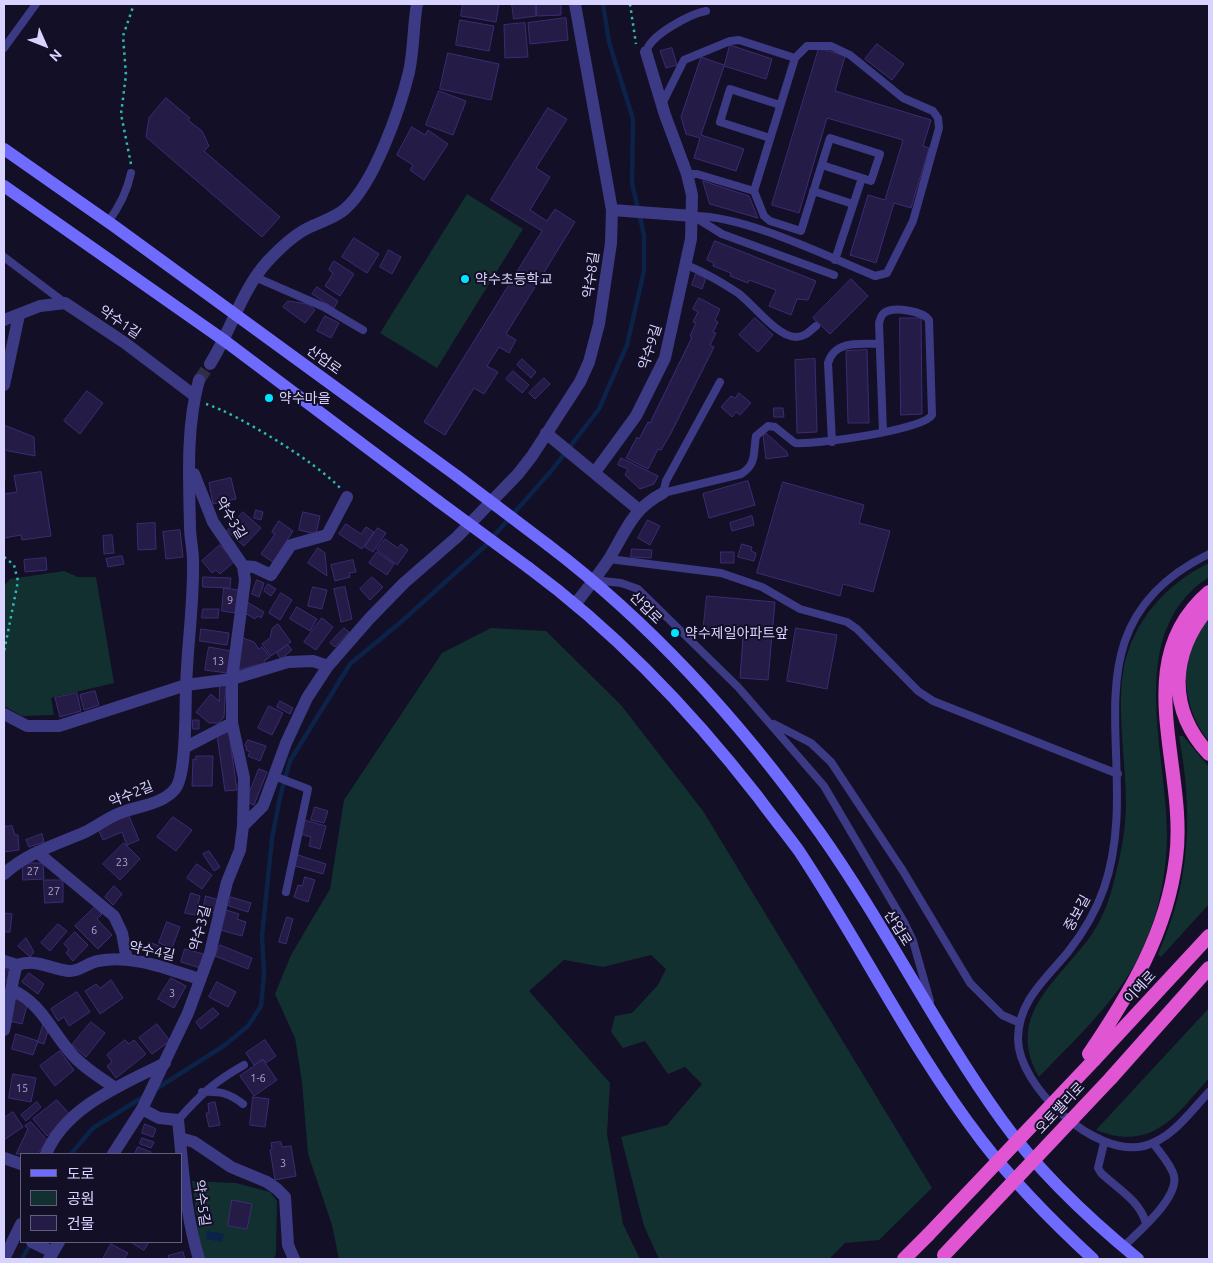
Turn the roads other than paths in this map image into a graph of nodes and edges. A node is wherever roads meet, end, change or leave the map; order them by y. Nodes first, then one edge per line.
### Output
1 (36, 4) edge
2 (417, 4) edge
3 (575, 4) edge
4 (706, 11) dead end
5 (4, 48) edge
6 (641, 48) joint
7 (795, 58) junction
8 (662, 104) junction
9 (780, 105) junction
10 (770, 138) junction
11 (6, 150) edge
12 (822, 165) junction
13 (131, 173) road end
14 (687, 174) junction
15 (862, 178) junction
16 (4, 186) edge
17 (754, 191) junction
18 (813, 191) junction
19 (853, 204) junction
20 (612, 210) junction
21 (693, 216) junction
22 (770, 220) junction
23 (108, 222) junction
24 (766, 232) junction
25 (4, 257) edge
26 (835, 260) junction
27 (686, 266) junction
28 (834, 276) dead end
29 (255, 277) junction
30 (64, 303) junction
31 (19, 315) junction
32 (236, 315) junction
33 (4, 320) edge
34 (816, 326) dead end
35 (363, 330) dead end
36 (225, 341) junction
37 (879, 344) junction
38 (210, 364) tunnel mouth
39 (199, 380) tunnel mouth
40 (720, 382) dead end
41 (4, 385) edge
42 (194, 398) junction
43 (883, 432) junction
44 (550, 436) junction
45 (832, 442) junction
46 (190, 460) junction
47 (595, 472) junction
48 (663, 493) junction
49 (347, 497) road end
50 (638, 509) junction
51 (1209, 554) edge
52 (609, 559) junction
53 (243, 566) junction
54 (594, 580) junction
55 (1209, 592) edge
56 (576, 603) junction
57 (1209, 607) edge
58 (328, 666) junction
59 (232, 679) junction
60 (186, 685) junction
61 (4, 714) edge
62 (770, 722) junction
63 (232, 723) junction
64 (184, 748) junction
65 (1209, 754) edge
66 (1118, 774) junction
67 (274, 776) junction
68 (243, 826) junction
69 (37, 852) junction
70 (4, 874) edge
71 (286, 892) dead end
72 (1209, 936) edge
73 (127, 960) junction
74 (4, 961) edge
75 (17, 965) junction
76 (1207, 971) edge
77 (200, 979) junction
78 (12, 990) junction
79 (934, 1015) junction
80 (1020, 1023) junction
81 (4, 1030) edge
82 (1092, 1057) junction
83 (165, 1063) junction
84 (244, 1065) dead end
85 (115, 1088) junction
86 (202, 1092) junction
87 (1209, 1092) edge
88 (243, 1104) dead end
89 (142, 1109) junction
90 (178, 1120) junction
91 (180, 1138) junction
92 (1104, 1143) junction
93 (1153, 1143) junction
94 (47, 1153) edge
95 (113, 1153) edge
96 (182, 1153) edge
97 (182, 1154) edge
98 (4, 1158) edge
99 (20, 1164) edge
100 (1146, 1223) junction
101 (20, 1231) edge
102 (34, 1243) edge
103 (1123, 1247) junction
104 (53, 1254) edge
105 (942, 1257) edge
106 (4, 1258) edge
107 (199, 1259) edge
108 (294, 1259) edge
109 (904, 1259) edge
110 (1093, 1259) edge
111 (1138, 1259) edge

1 - 5 lane
2 - 29 street
3 - 20 street, 약수8길
4 - 6 lane
6 - 8 street, 약수9길
7 - 8 lane
7 - 9 lane
7 - 26 lane
8 - 14 street, 약수9길
9 - 10 lane
9 - 10 lane
10 - 17 lane
11 - 23 main road, 산업로
12 - 15 lane
12 - 15 lane
12 - 18 lane
13 - 23 lane
14 - 17 lane
14 - 21 street, 약수9길
15 - 19 lane
16 - 36 main road
17 - 22 lane
18 - 19 lane
18 - 22 lane
19 - 26 lane
20 - 21 street
20 - 44 street, 약수8길
21 - 24 lane
21 - 27 street, 약수9길
21 - 28 lane
22 - 24 lane
23 - 32 main road, 산업로
24 - 26 lane
25 - 30 lane
27 - 34 lane
27 - 47 street, 약수9길
29 - 32 street
29 - 35 lane
30 - 31 street
30 - 42 street, 약수1길
31 - 33 street
31 - 41 street
32 - 36 street
32 - 54 main road, 산업로, bridge
36 - 38 street
36 - 56 main road, bridge
37 - 43 lane
37 - 43 lane
37 - 45 lane
39 - 42 street, 약수2길
40 - 48 lane
42 - 46 street, 약수2길
43 - 45 lane
44 - 47 street
44 - 58 street, 약수8길
45 - 48 lane
46 - 53 street, 약수3길
46 - 60 street, 약수2길
47 - 50 street
48 - 50 street
49 - 53 street
50 - 52 street
51 - 66 lane, 중보길
52 - 54 street
52 - 66 lane
53 - 59 street, 약수3길
54 - 56 street
54 - 62 lane
54 - 79 main road, 산업로
55 - 82 highway
56 - 110 main road
57 - 65 highway
58 - 59 street
58 - 67 street
59 - 60 street
59 - 63 street, 약수3길
60 - 61 street
60 - 64 street, 약수2길
62 - 79 lane
62 - 80 lane
63 - 64 street
63 - 68 street, 약수3길
64 - 69 street, 약수2길
66 - 80 lane, 중보길
67 - 68 street
67 - 71 lane
68 - 77 street, 약수3길
69 - 70 street, 약수2길
69 - 73 street
72 - 82 highway, 이예로
73 - 75 street, 약수4길
73 - 77 street, 약수4길
74 - 75 street
75 - 78 street
76 - 105 highway, 오토밸리로, bridge
77 - 83 street, 약수3길
78 - 81 street
78 - 85 street
79 - 103 main road, 산업로
80 - 92 lane, 중보길
82 - 109 highway, 오토밸리로, bridge
83 - 85 street
83 - 89 street, 약수3길
84 - 86 lane
85 - 94 street
86 - 88 lane
86 - 90 lane
87 - 93 lane, 중보길
89 - 90 street
89 - 95 street
90 - 91 street, 약수5길
91 - 96 street, 약수5길
91 - 108 street
92 - 93 lane, 중보길
92 - 100 lane
93 - 100 lane
97 - 107 street, 약수5길
98 - 99 street
100 - 103 lane
101 - 106 street
102 - 104 street
103 - 111 main road, 산업로

